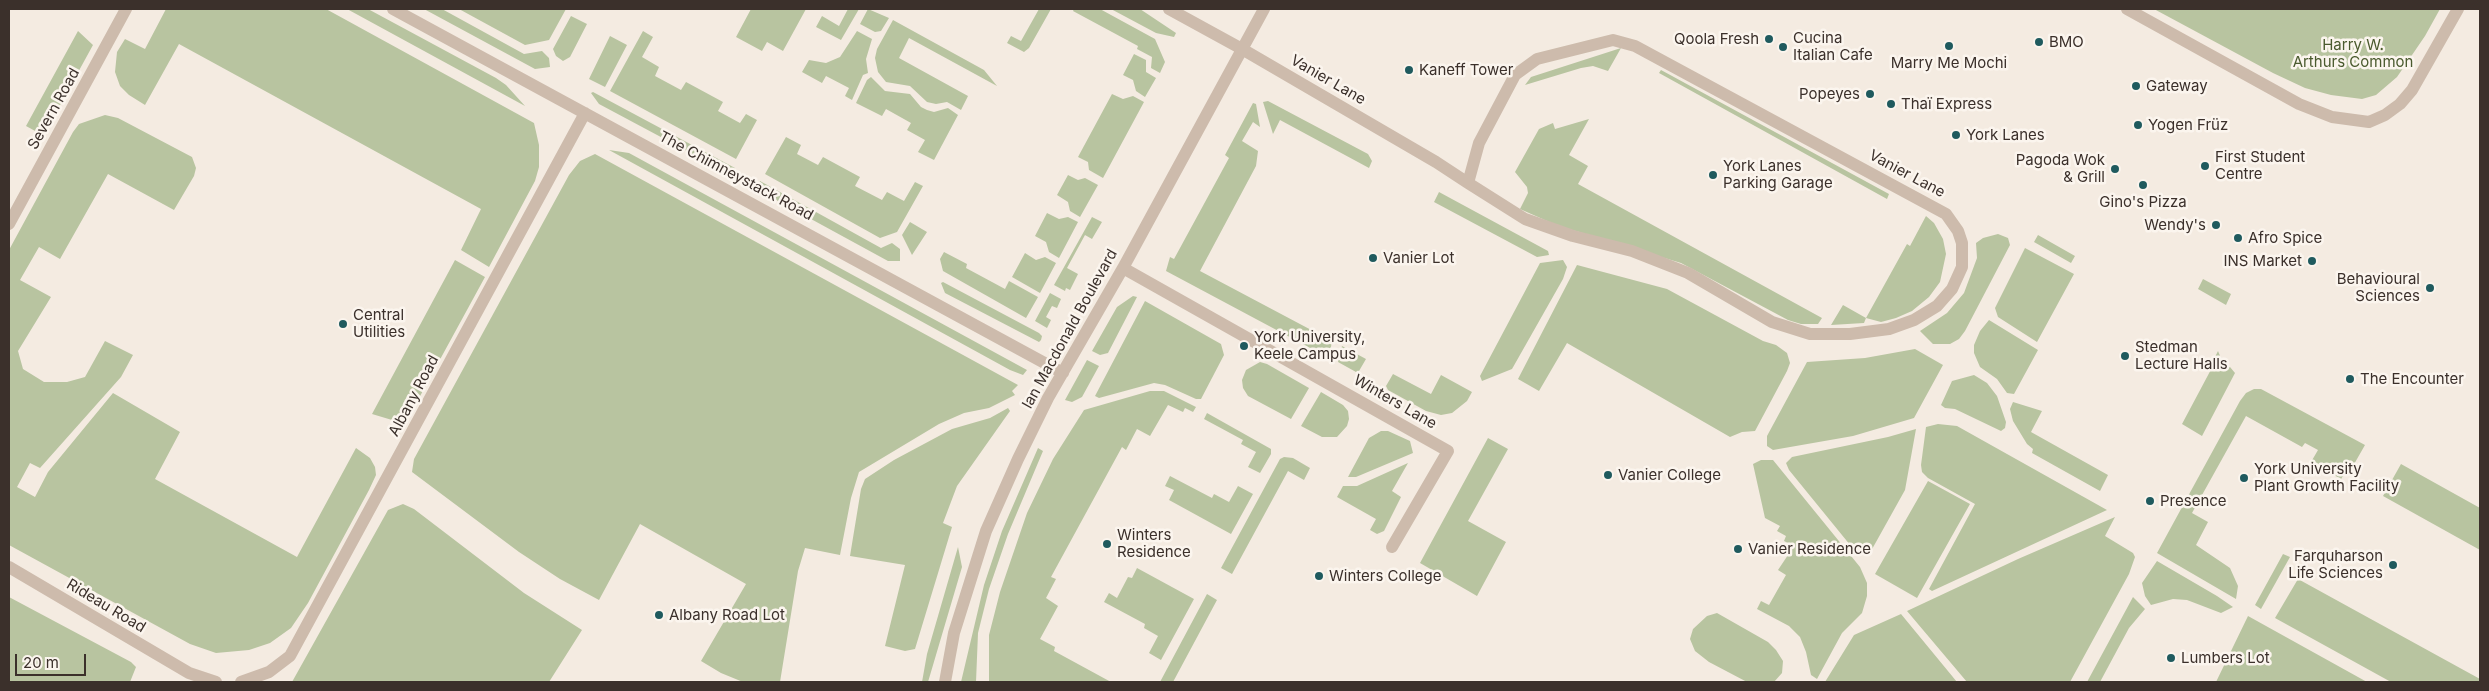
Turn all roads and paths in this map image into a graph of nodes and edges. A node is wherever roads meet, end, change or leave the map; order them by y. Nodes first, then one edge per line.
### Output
1 (126, 9) edge
2 (393, 9) edge
3 (1169, 9) edge
4 (1264, 9) edge
5 (2127, 9) edge
6 (2458, 9) edge
7 (1242, 49) junction
8 (585, 114) junction
9 (1468, 183) junction
10 (9, 224) edge
11 (1123, 268) junction
12 (1063, 373) junction
13 (1392, 547) dead end
14 (9, 567) edge
15 (216, 682) edge
16 (241, 682) edge
17 (945, 682) edge

1 - 10 street, Severn Road
2 - 8 street, The Chimneystack Road
3 - 7 street, Vanier Lane
4 - 7 street, Ian Macdonald Boulevard
5 - 6 street
7 - 9 street, Vanier Lane
7 - 11 street, Ian Macdonald Boulevard
8 - 12 street, The Chimneystack Road
8 - 16 street, Albany Road
9 - 9 street, Vanier Lane
11 - 12 street, Ian Macdonald Boulevard
11 - 13 street, Winters Lane
12 - 17 street, Ian Macdonald Boulevard
14 - 15 street, Rideau Road

